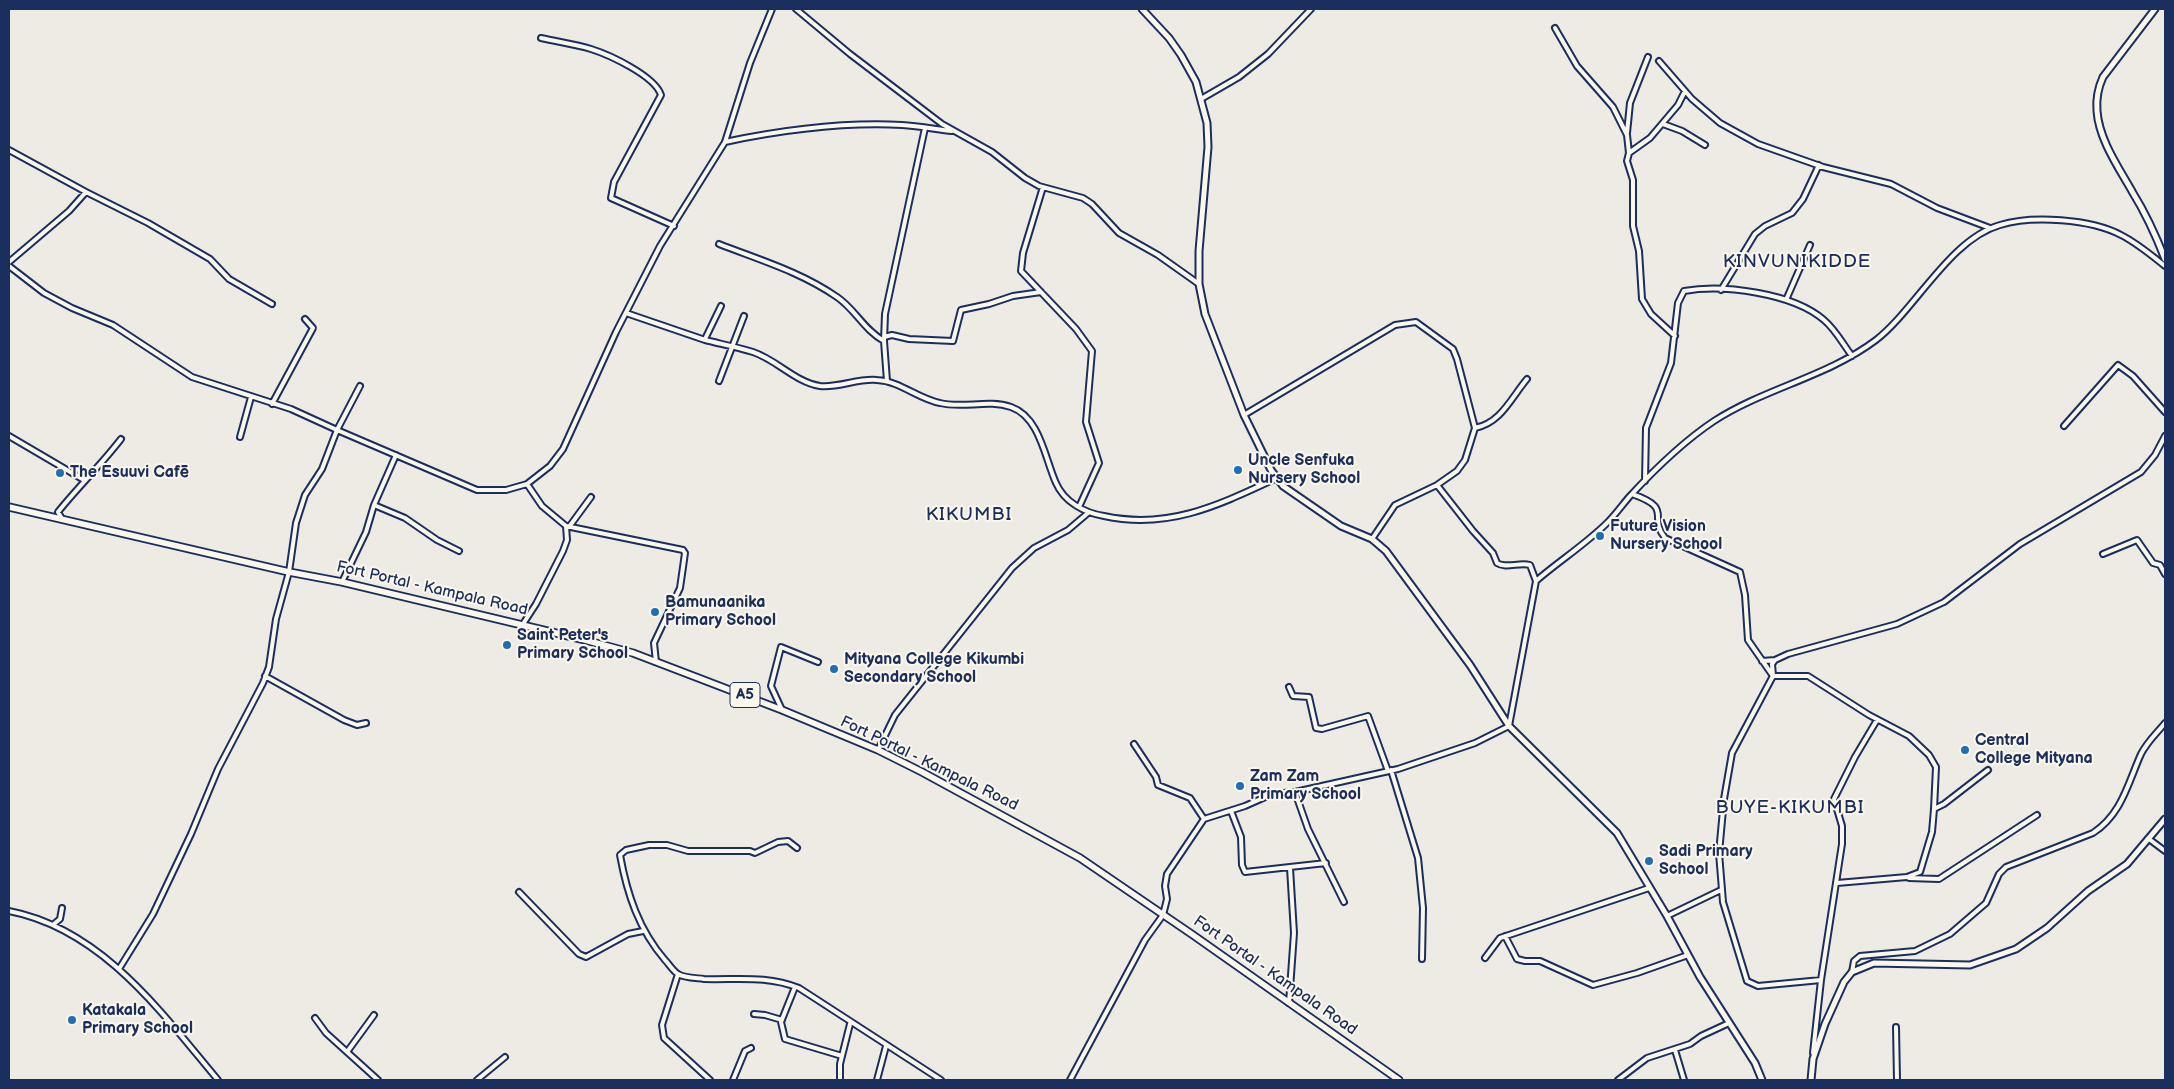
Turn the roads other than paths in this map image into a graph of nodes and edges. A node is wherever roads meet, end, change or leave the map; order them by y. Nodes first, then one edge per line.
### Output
1 (772, 9) edge
2 (796, 9) edge
3 (1142, 9) edge
4 (1311, 9) edge
5 (2154, 9) edge
6 (1554, 28) dead end
7 (541, 38) dead end
8 (1648, 57) dead end
9 (1659, 62) dead end
10 (1685, 91) junction
11 (1201, 99) junction
12 (1663, 124) junction
13 (924, 128) junction
14 (955, 132) junction
15 (1627, 135) junction
16 (726, 142) junction
17 (1705, 145) dead end
18 (9, 150) edge
19 (1629, 153) junction
20 (1819, 165) junction
21 (1043, 187) junction
22 (86, 192) junction
23 (674, 226) junction
24 (1990, 228) junction
25 (719, 244) dead end
26 (1810, 245) dead end
27 (2165, 259) edge
28 (9, 262) edge
29 (9, 266) edge
30 (2165, 266) edge
31 (1199, 284) junction
32 (1722, 290) junction
33 (1041, 292) junction
34 (1786, 300) junction
35 (272, 304) dead end
36 (720, 306) dead end
37 (626, 313) junction
38 (744, 316) dead end
39 (305, 319) dead end
40 (1675, 336) junction
41 (704, 339) junction
42 (884, 339) junction
43 (731, 347) junction
44 (1852, 356) junction
45 (1527, 380) dead end
46 (718, 381) dead end
47 (886, 381) junction
48 (360, 386) dead end
49 (251, 396) junction
50 (272, 404) junction
51 (2165, 412) edge
52 (1244, 415) junction
53 (2064, 426) dead end
54 (1475, 428) junction
55 (337, 430) junction
56 (9, 436) edge
57 (240, 436) dead end
58 (2165, 436) edge
59 (121, 439) dead end
60 (396, 456) junction
61 (1277, 478) junction
62 (84, 480) junction
63 (1645, 481) junction
64 (527, 484) junction
65 (1437, 485) junction
66 (1632, 494) junction
67 (591, 497) dead end
68 (374, 505) junction
69 (9, 507) edge
70 (1079, 507) junction
71 (1088, 513) junction
72 (62, 519) junction
73 (568, 527) junction
74 (1372, 539) junction
75 (459, 550) dead end
76 (2103, 554) dead end
77 (290, 572) junction
78 (2165, 574) edge
79 (1536, 581) junction
80 (342, 582) junction
81 (523, 624) junction
82 (1775, 660) junction
83 (1762, 661) junction
84 (656, 662) junction
85 (818, 662) dead end
86 (265, 676) junction
87 (1773, 676) junction
88 (1290, 687) dead end
89 (782, 710) junction
90 (1878, 720) junction
91 (366, 723) dead end
92 (2165, 723) edge
93 (1509, 726) junction
94 (1134, 744) dead end
95 (878, 750) junction
96 (1988, 770) dead end
97 (1390, 771) junction
98 (1295, 792) junction
99 (1934, 809) junction
100 (1231, 811) junction
101 (2037, 815) dead end
102 (1204, 819) junction
103 (2165, 819) edge
104 (2149, 839) junction
105 (797, 848) dead end
106 (2165, 851) edge
107 (1326, 863) junction
108 (1290, 868) junction
109 (1907, 877) junction
110 (1837, 883) junction
111 (1649, 888) junction
112 (1721, 890) junction
113 (519, 892) dead end
114 (1344, 902) dead end
115 (62, 908) dead end
116 (9, 911) edge
117 (1163, 914) junction
118 (1667, 916) junction
119 (54, 924) junction
120 (643, 931) junction
121 (1505, 936) junction
122 (1688, 955) junction
123 (1485, 958) dead end
124 (1422, 959) dead end
125 (119, 969) junction
126 (1852, 972) junction
127 (678, 974) junction
128 (1821, 980) junction
129 (795, 987) junction
130 (1289, 1004) junction
131 (754, 1014) dead end
132 (374, 1015) dead end
133 (315, 1018) dead end
134 (782, 1020) junction
135 (1729, 1022) junction
136 (850, 1024) junction
137 (1896, 1027) dead end
138 (886, 1046) junction
139 (751, 1048) dead end
140 (1675, 1050) junction
141 (346, 1052) junction
142 (842, 1056) junction
143 (505, 1057) dead end
144 (1813, 1059) junction
145 (218, 1080) edge
146 (378, 1080) edge
147 (477, 1080) edge
148 (710, 1080) edge
149 (733, 1080) edge
150 (840, 1080) edge
151 (876, 1080) edge
152 (941, 1080) edge
153 (1070, 1080) edge
154 (1399, 1080) edge
155 (1618, 1080) edge
156 (1684, 1080) edge
157 (1762, 1080) edge
158 (1811, 1080) edge
159 (1897, 1080) edge

1 - 16 street
2 - 14 street
3 - 11 street
4 - 11 street
5 - 27 street
6 - 15 street
7 - 23 street
8 - 15 street
9 - 10 street
10 - 12 street
10 - 20 street
11 - 31 street
12 - 17 street
12 - 19 street
13 - 14 street
13 - 16 street
13 - 42 street
14 - 21 street
15 - 19 street
16 - 23 street
18 - 22 street
19 - 40 street
20 - 24 street
20 - 32 street
21 - 31 street
21 - 33 street
22 - 28 street
22 - 35 street
23 - 37 street
24 - 30 street
24 - 44 street
25 - 42 street
26 - 34 street
29 - 49 street
31 - 52 street
32 - 34 street
32 - 40 street
33 - 42 street
33 - 70 street
34 - 44 street
36 - 41 street
37 - 41 street
37 - 64 street
38 - 43 street
39 - 50 street
40 - 63 street
41 - 43 street
42 - 47 street
43 - 46 street
43 - 47 street
44 - 63 street
45 - 54 street
47 - 70 street
48 - 55 street
49 - 50 street
49 - 57 street
50 - 55 street
51 - 53 street
52 - 54 street
52 - 61 street
54 - 65 street
55 - 60 street
55 - 77 street
56 - 62 street
58 - 82 street
59 - 62 street
60 - 64 street
60 - 68 street
61 - 71 street
61 - 74 street
62 - 72 street
63 - 66 street
64 - 73 street
65 - 74 street
65 - 79 street
66 - 79 street
66 - 83 street
67 - 73 street
68 - 75 street
68 - 80 street
69 - 72 main road, Fort Portal - Kampala Road / A5
70 - 71 street
71 - 95 street
72 - 77 main road, Fort Portal - Kampala Road / A5
73 - 81 street
73 - 84 street
74 - 93 street
76 - 78 street
77 - 80 main road, Fort Portal - Kampala Road / A5
77 - 86 street
79 - 93 street
80 - 81 main road, Fort Portal - Kampala Road / A5
81 - 84 main road, Fort Portal - Kampala Road / A5
82 - 83 street
82 - 87 street
83 - 87 street
84 - 89 main road, Fort Portal - Kampala Road / A5
85 - 89 street
86 - 91 street
86 - 125 street
87 - 90 street
87 - 112 street
88 - 97 street
89 - 95 main road, Fort Portal - Kampala Road / A5
90 - 99 street
90 - 110 street
92 - 126 street
93 - 97 street
93 - 111 street
94 - 102 street
95 - 117 main road, Fort Portal - Kampala Road / A5
96 - 99 street
97 - 98 street
97 - 124 street
98 - 100 street
98 - 107 street
99 - 109 street
100 - 102 street
100 - 108 street
101 - 109 street
102 - 117 street
103 - 104 street
104 - 106 street
104 - 126 street
105 - 120 street
107 - 108 street
107 - 114 street
108 - 130 street
109 - 110 street
110 - 128 street
111 - 118 street
111 - 121 street
112 - 118 street
112 - 128 street
113 - 120 street
115 - 119 street
116 - 119 street
117 - 130 main road, Fort Portal - Kampala Road / A5
117 - 153 street
118 - 122 street
119 - 125 street
120 - 127 street
121 - 122 street
121 - 123 street
122 - 135 street
125 - 145 street
126 - 144 street
127 - 129 street
127 - 148 street
128 - 144 street
129 - 134 street
129 - 136 street
130 - 154 main road, Fort Portal - Kampala Road / A5
131 - 134 street
132 - 141 street
133 - 141 street
134 - 142 street
135 - 140 street
135 - 157 street
136 - 138 street
136 - 142 street
137 - 159 street
138 - 151 street
138 - 152 street
139 - 149 street
140 - 155 street
140 - 156 street
141 - 146 street
142 - 150 street
143 - 147 street
144 - 158 street

